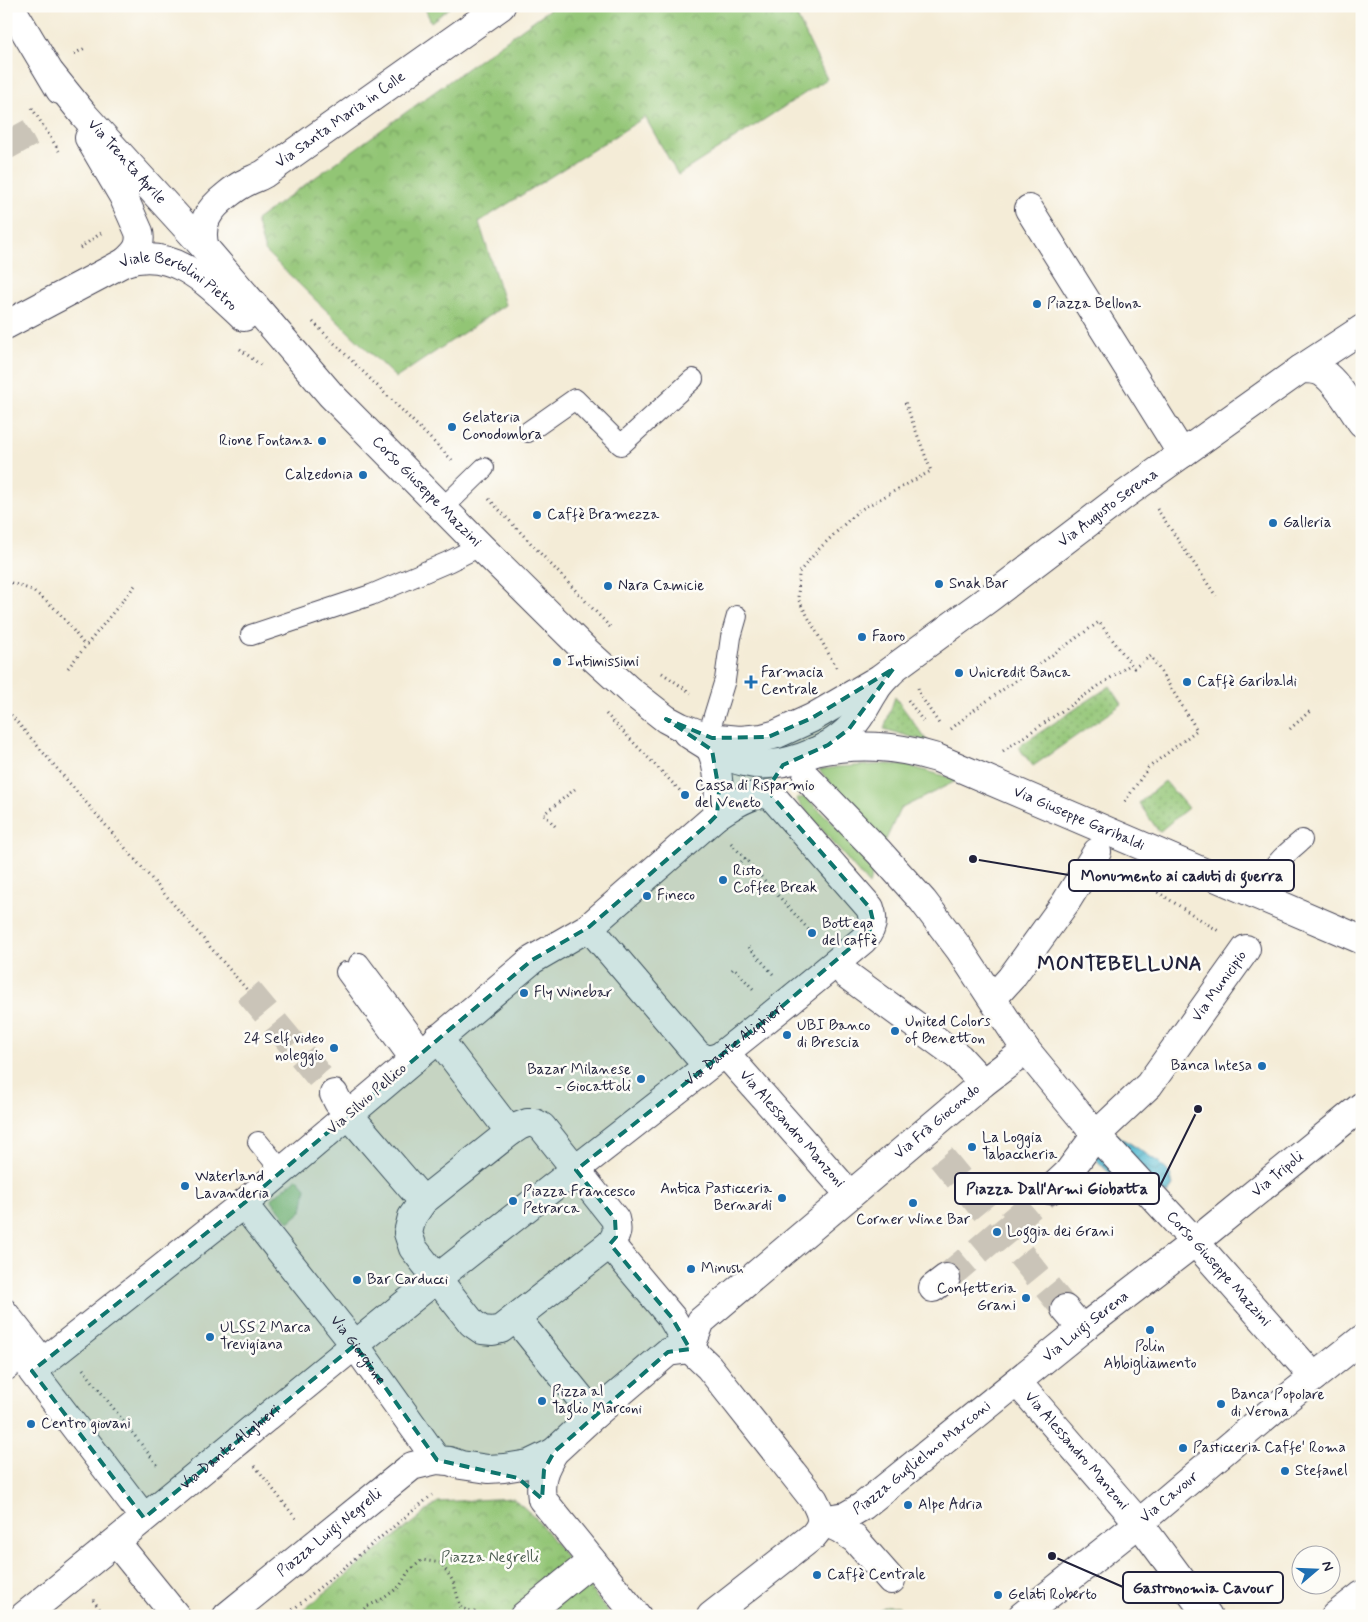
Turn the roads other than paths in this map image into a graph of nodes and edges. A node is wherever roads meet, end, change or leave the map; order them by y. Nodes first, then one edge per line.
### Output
1 (10, 6) edge
2 (501, 6) edge
3 (51, 74) junction
4 (1029, 209) dead end
5 (205, 248) junction
6 (125, 262) junction
7 (6, 325) edge
8 (1362, 329) edge
9 (1327, 351) junction
10 (1301, 369) junction
11 (693, 379) dead end
12 (1333, 382) junction
13 (331, 395) junction
14 (1362, 423) edge
15 (528, 432) dead end
16 (1182, 454) junction
17 (484, 468) dead end
18 (443, 508) junction
19 (480, 546) junction
20 (737, 616) dead end
21 (251, 636) dead end
22 (899, 664) junction
23 (666, 719) joint
24 (795, 727) joint
25 (708, 743) junction
26 (804, 762) junction
27 (772, 796) junction
28 (716, 816) junction
29 (1302, 840) dead end
30 (1102, 842) junction
31 (1289, 910) junction
32 (589, 928) junction
33 (1362, 940) edge
34 (1246, 949) road end
35 (352, 967) dead end
36 (848, 975) dead end
37 (993, 998) junction
38 (424, 1050) junction
39 (1026, 1050) junction
40 (726, 1059) junction
41 (984, 1083) junction
42 (341, 1105) junction
43 (1362, 1106) edge
44 (510, 1132) junction
45 (1096, 1135) junction
46 (258, 1142) dead end
47 (576, 1170) junction
48 (282, 1171) junction
49 (1050, 1190) tunnel mouth
50 (850, 1195) junction
51 (423, 1201) junction
52 (243, 1204) junction
53 (1195, 1242) junction
54 (610, 1244) junction
55 (1156, 1272) joint
56 (437, 1279) junction
57 (6, 1309) edge
58 (516, 1318) junction
59 (1362, 1339) edge
60 (355, 1345) junction
61 (690, 1350) junction
62 (22, 1358) edge
63 (1314, 1377) junction
64 (1017, 1382) junction
65 (594, 1415) junction
66 (554, 1452) junction
67 (437, 1460) junction
68 (488, 1469) junction
69 (542, 1499) junction
70 (144, 1518) junction
71 (821, 1520) junction
72 (1139, 1523) junction
73 (116, 1542) junction
74 (592, 1561) junction
75 (891, 1580) dead end
76 (1362, 1595) edge
77 (728, 1611) edge
78 (24, 1616) edge
79 (176, 1616) edge
80 (227, 1616) edge
81 (524, 1616) edge
82 (637, 1616) edge
83 (1022, 1616) edge
84 (1208, 1616) edge
85 (1335, 1616) edge

1 - 3 street, Via Trenta Aprile
2 - 5 street, Via Santa Maria in Colle
3 - 5 street, Via Trenta Aprile
3 - 6 street, Via Trenta Aprile
4 - 16 street
5 - 13 street, Corso Giuseppe Mazzini
6 - 7 street, Viale Bertolini Pietro
6 - 13 street, Viale Bertolini Pietro
8 - 9 street, Via Augusto Serena
9 - 10 street, Via Augusto Serena
9 - 12 street
10 - 12 street
10 - 16 street, Via Augusto Serena
11 - 15 lane
12 - 14 street
13 - 18 street, Corso Giuseppe Mazzini
16 - 22 street, Via Augusto Serena
17 - 18 lane
18 - 19 street, Corso Giuseppe Mazzini
19 - 21 lane
19 - 23 street, Corso Giuseppe Mazzini
20 - 25 lane
22 - 24 street, Via Augusto Serena
22 - 26 street, Via Augusto Serena
23 - 25 street, Via Giuseppe Garibaldi
24 - 25 street, Via Giuseppe Garibaldi
25 - 26 street, Via Giuseppe Garibaldi
25 - 28 street
26 - 27 street, Via Giuseppe Garibaldi
26 - 30 street, Via Giuseppe Garibaldi
26 - 37 street, Corso Giuseppe Mazzini
27 - 28 street
27 - 40 street, Via Dante Alighieri
28 - 32 street, Via Silvio Pellico
29 - 31 lane
30 - 31 street, Via Giuseppe Garibaldi
30 - 37 street
31 - 33 street, Via Giuseppe Garibaldi
32 - 38 street, Via Silvio Pellico
32 - 40 street
34 - 45 street, Via Municipio
35 - 38 lane
36 - 41 street
37 - 39 street, Corso Giuseppe Mazzini
38 - 42 street, Via Silvio Pellico
38 - 44 street
39 - 41 street, Via Frà Giocondo
39 - 45 street, Corso Giuseppe Mazzini
40 - 47 street, Via Dante Alighieri
40 - 50 street, Via Alessandro Manzoni
41 - 50 street, Via Frà Giocondo
42 - 48 street, Via Silvio Pellico
42 - 51 street
43 - 53 street, Via Tripoli
44 - 47 street
44 - 51 street
45 - 49 street, Via Municipio
45 - 53 street, Corso Giuseppe Mazzini
46 - 48 lane
47 - 54 street
47 - 56 street
48 - 52 street, Via Silvio Pellico
50 - 61 street
51 - 56 street
52 - 60 street, Via Giorgione
52 - 62 street, Via Silvio Pellico
53 - 55 street, Via Tripoli
53 - 63 street, Corso Giuseppe Mazzini
54 - 58 street
54 - 61 street
55 - 64 street, Via Luigi Serena
56 - 58 street
56 - 60 street, Via Dante Alighieri
57 - 62 lane
58 - 65 street
59 - 63 street, Via Cavour
60 - 67 street, Via Giorgione
60 - 70 street, Via Dante Alighieri
61 - 65 street
61 - 71 street
62 - 70 street
63 - 72 street, Via Cavour
64 - 71 street, Piazza Guglielmo Marconi
64 - 72 street, Via Alessandro Manzoni
65 - 66 street
66 - 68 street
66 - 69 street
67 - 68 street
67 - 80 street, Piazza Luigi Negrelli
68 - 69 street
69 - 74 street
70 - 73 street, Via Dante Alighieri
71 - 75 street
71 - 77 street
72 - 83 street, Via Cavour
72 - 84 street, Via Alessandro Manzoni
73 - 78 street, Via Dante Alighieri
73 - 79 street
74 - 81 street
74 - 82 street
76 - 85 street

